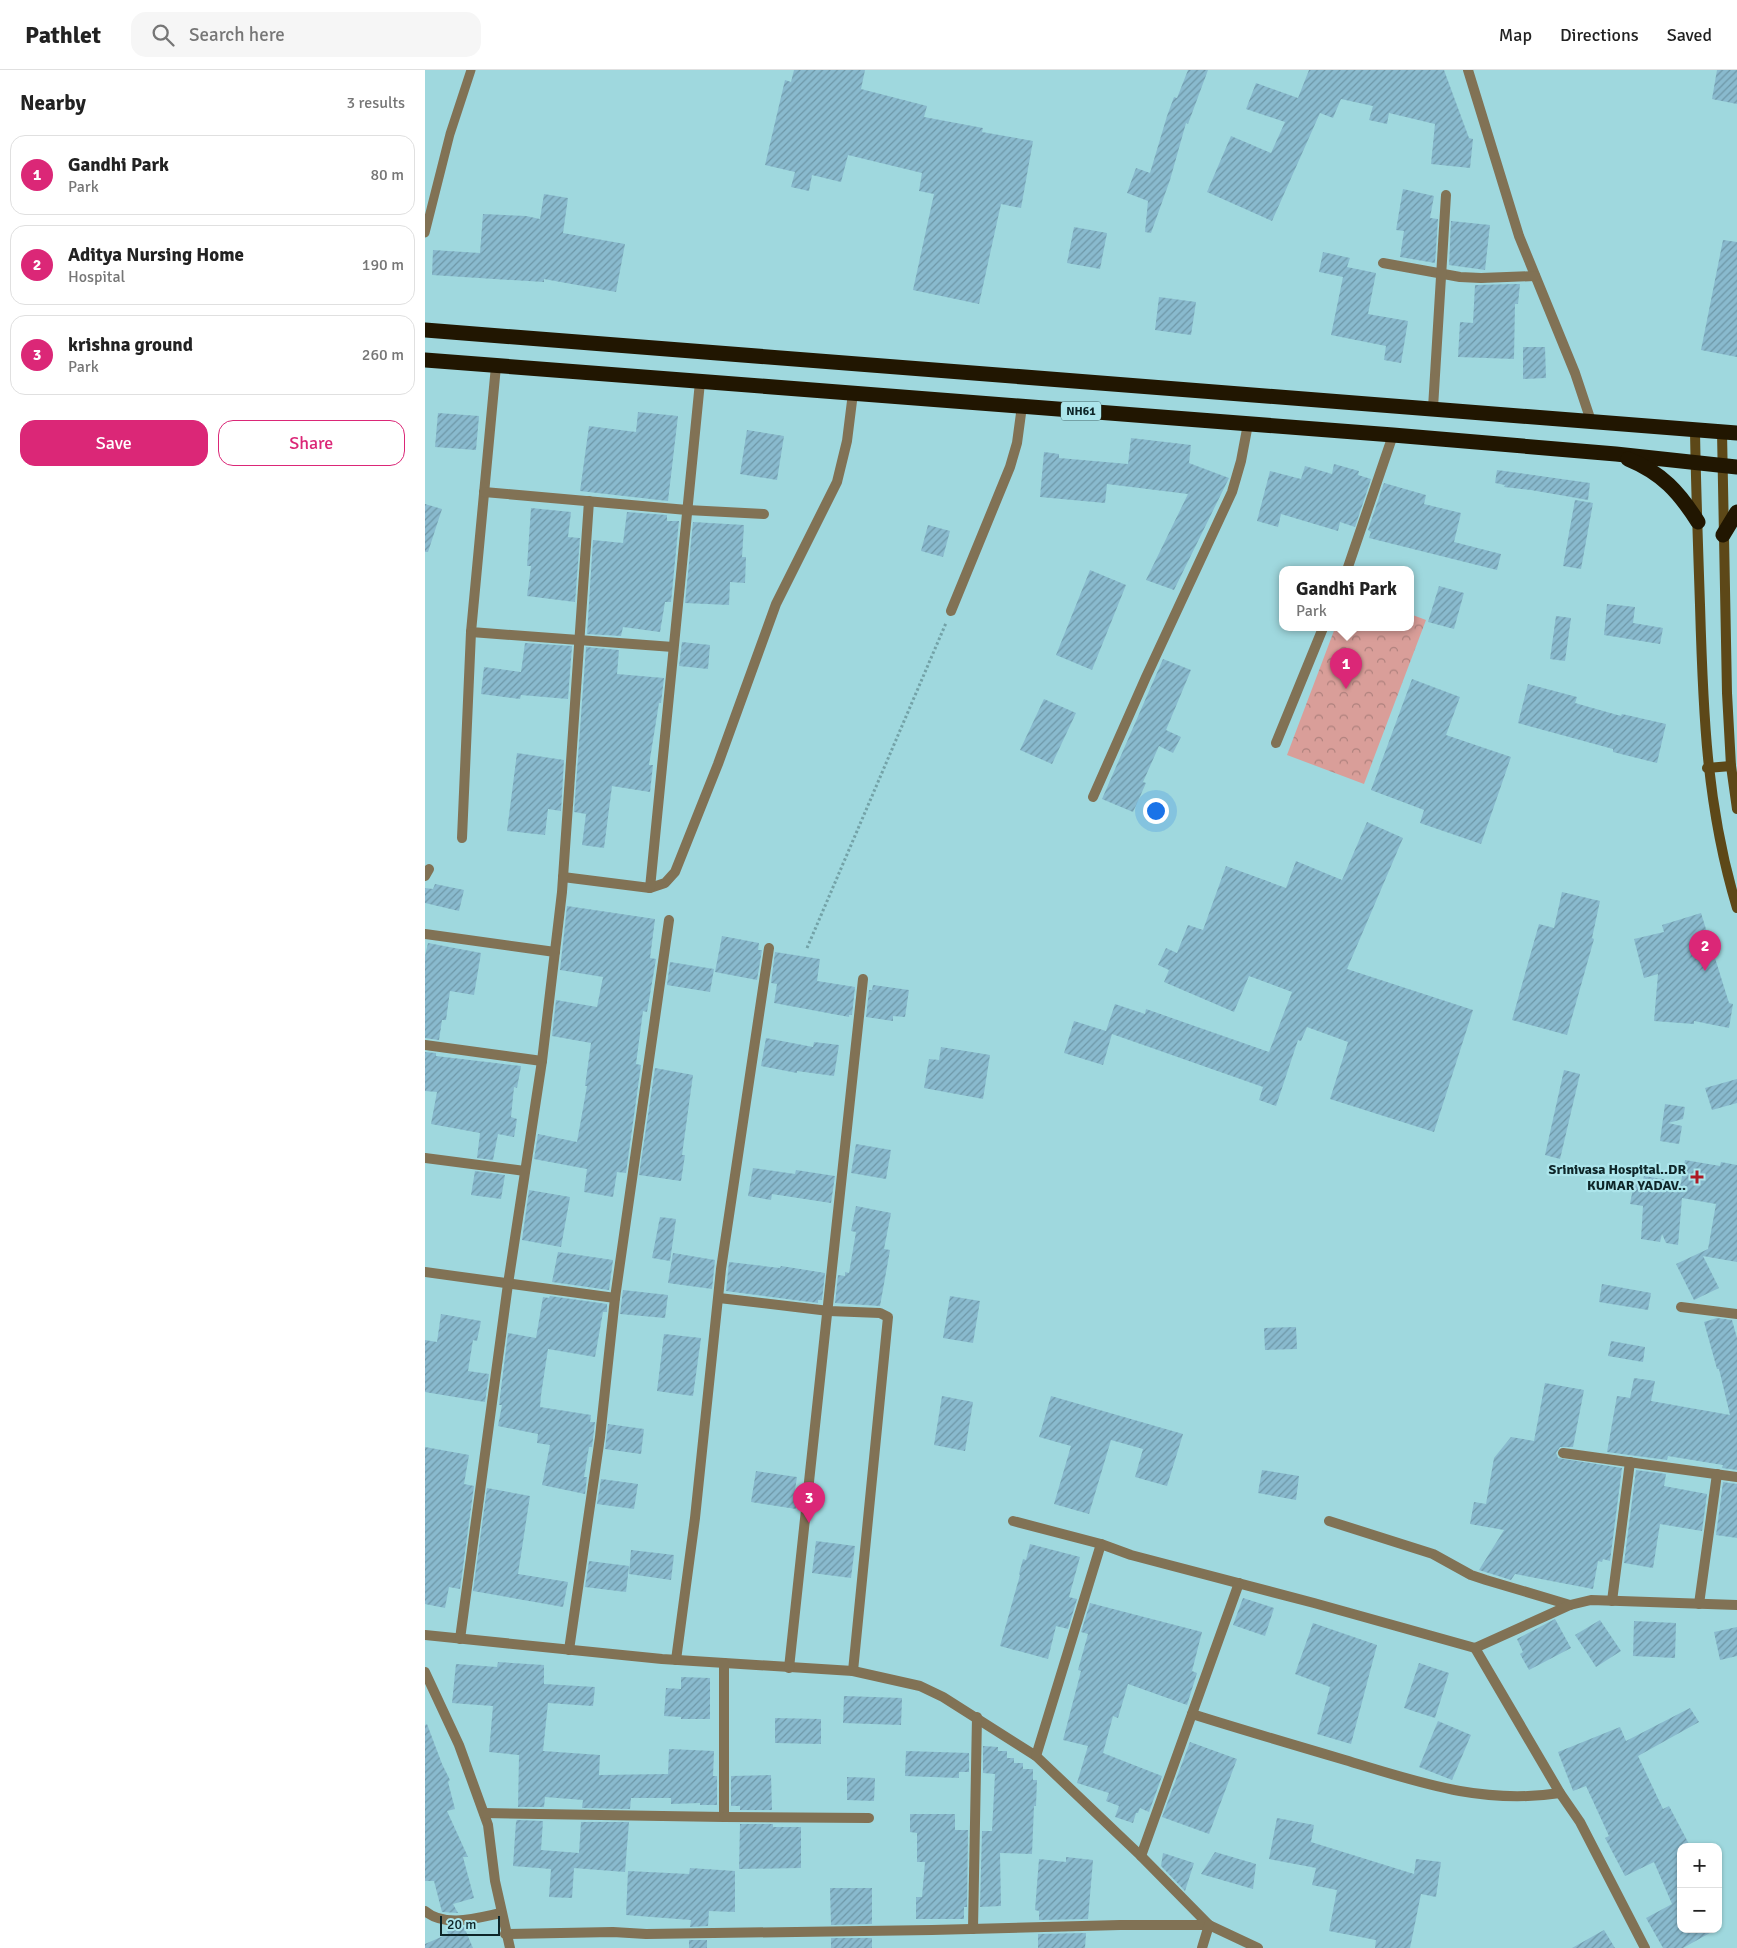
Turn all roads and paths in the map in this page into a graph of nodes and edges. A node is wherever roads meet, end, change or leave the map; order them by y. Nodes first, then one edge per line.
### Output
1 (471, 70) edge
2 (1468, 70) edge
3 (1446, 195) dead end
4 (425, 233) edge
5 (1383, 263) dead end
6 (1441, 275) junction
7 (1535, 276) junction
8 (425, 330) edge
9 (425, 360) edge
10 (496, 366) junction
11 (700, 382) junction
12 (853, 393) junction
13 (1022, 406) junction
14 (1433, 408) junction
15 (1591, 421) junction
16 (1248, 424) junction
17 (1695, 431) junction
18 (1730, 433) edge
19 (1393, 435) junction
20 (1615, 454) junction
21 (1695, 462) junction
22 (1729, 466) edge
23 (484, 492) junction
24 (589, 501) junction
25 (687, 510) junction
26 (1737, 512) edge
27 (764, 514) dead end
28 (1698, 522) junction
29 (1723, 535) junction
30 (1348, 566) edge
31 (951, 611) joint
32 (1322, 631) edge
33 (471, 632) junction
34 (580, 640) junction
35 (673, 647) junction
36 (1276, 743) dead end
37 (1731, 766) junction
38 (1707, 768) junction
39 (1093, 797) dead end
40 (1737, 809) edge
41 (462, 838) dead end
42 (563, 877) junction
43 (650, 888) junction
44 (1737, 908) edge
45 (669, 920) dead end
46 (425, 934) edge
47 (769, 948) dead end
48 (807, 948) dead end
49 (555, 952) junction
50 (863, 979) dead end
51 (425, 1045) edge
52 (542, 1061) junction
53 (425, 1158) edge
54 (525, 1171) junction
55 (425, 1272) edge
56 (508, 1284) junction
57 (615, 1298) junction
58 (719, 1298) junction
59 (1681, 1307) dead end
60 (829, 1311) junction
61 (1737, 1314) edge
62 (1563, 1453) dead end
63 (1630, 1462) junction
64 (1717, 1474) junction
65 (1737, 1477) edge
66 (1013, 1521) dead end
67 (1329, 1521) dead end
68 (1101, 1544) junction
69 (1239, 1584) junction
70 (1611, 1601) junction
71 (1699, 1604) junction
72 (1570, 1605) junction
73 (1737, 1605) edge
74 (425, 1635) edge
75 (460, 1638) junction
76 (1475, 1648) junction
77 (569, 1650) junction
78 (676, 1660) junction
79 (724, 1664) junction
80 (789, 1668) junction
81 (853, 1671) junction
82 (425, 1672) edge
83 (1192, 1714) junction
84 (977, 1717) junction
85 (1036, 1756) junction
86 (1560, 1793) junction
87 (483, 1813) junction
88 (724, 1817) junction
89 (869, 1818) dead end
90 (1141, 1856) junction
91 (501, 1913) junction
92 (427, 1916) edge
93 (1209, 1925) junction
94 (973, 1928) junction
95 (505, 1934) junction
96 (510, 1948) edge
97 (1202, 1948) edge
98 (1258, 1948) edge
99 (1645, 1948) edge

1 - 4 lane
2 - 7 street
3 - 6 street
5 - 6 street
6 - 7 street
6 - 14 street
7 - 15 street
8 - 14 highway, NH61
9 - 10 highway, NH61
10 - 11 highway, NH61
10 - 23 street
11 - 12 highway, NH61
11 - 25 street
12 - 13 highway, NH61
12 - 43 street
13 - 16 highway, NH61
13 - 31 street
14 - 15 highway, NH61
15 - 17 highway, NH61
16 - 19 highway, NH61
16 - 39 street
17 - 18 highway, NH61
17 - 21 street
18 - 22 street
19 - 20 highway, NH61
19 - 30 street
20 - 21 highway, NH61
20 - 28 highway
21 - 22 highway, NH61
21 - 28 street
22 - 29 street
23 - 24 street
23 - 33 street
24 - 25 street
24 - 34 street
25 - 27 street
25 - 35 street
26 - 29 highway
28 - 38 street
29 - 37 street
31 - 48 path
32 - 36 street
33 - 34 street
33 - 41 street
34 - 35 street
34 - 42 street
35 - 43 street
37 - 38 street
37 - 40 street
38 - 44 street
42 - 43 street
42 - 49 street
45 - 57 street
46 - 49 street
47 - 58 street
49 - 52 street
50 - 60 street
51 - 52 street
52 - 54 street
53 - 54 street
54 - 56 street
55 - 56 street
56 - 57 street
56 - 75 street
57 - 77 street
58 - 60 street
58 - 78 street
59 - 61 street
60 - 80 street
60 - 81 street
62 - 63 street
63 - 64 street
63 - 70 street
64 - 65 street
64 - 71 street
66 - 68 street
67 - 72 street
68 - 69 street
68 - 85 street
69 - 76 street
69 - 83 street
70 - 71 street
70 - 72 street
71 - 73 street
72 - 76 street
74 - 75 street
75 - 77 street
76 - 86 street
77 - 78 street
78 - 79 street
79 - 80 street
79 - 88 street
80 - 81 street
81 - 84 street
82 - 87 street
83 - 86 street
83 - 90 street
84 - 85 street
84 - 94 street
85 - 90 street
86 - 99 street
87 - 88 street
87 - 91 street
88 - 89 street
90 - 93 street
91 - 92 street
91 - 95 street
93 - 94 street
93 - 97 street
93 - 98 street
94 - 95 street
95 - 96 street

